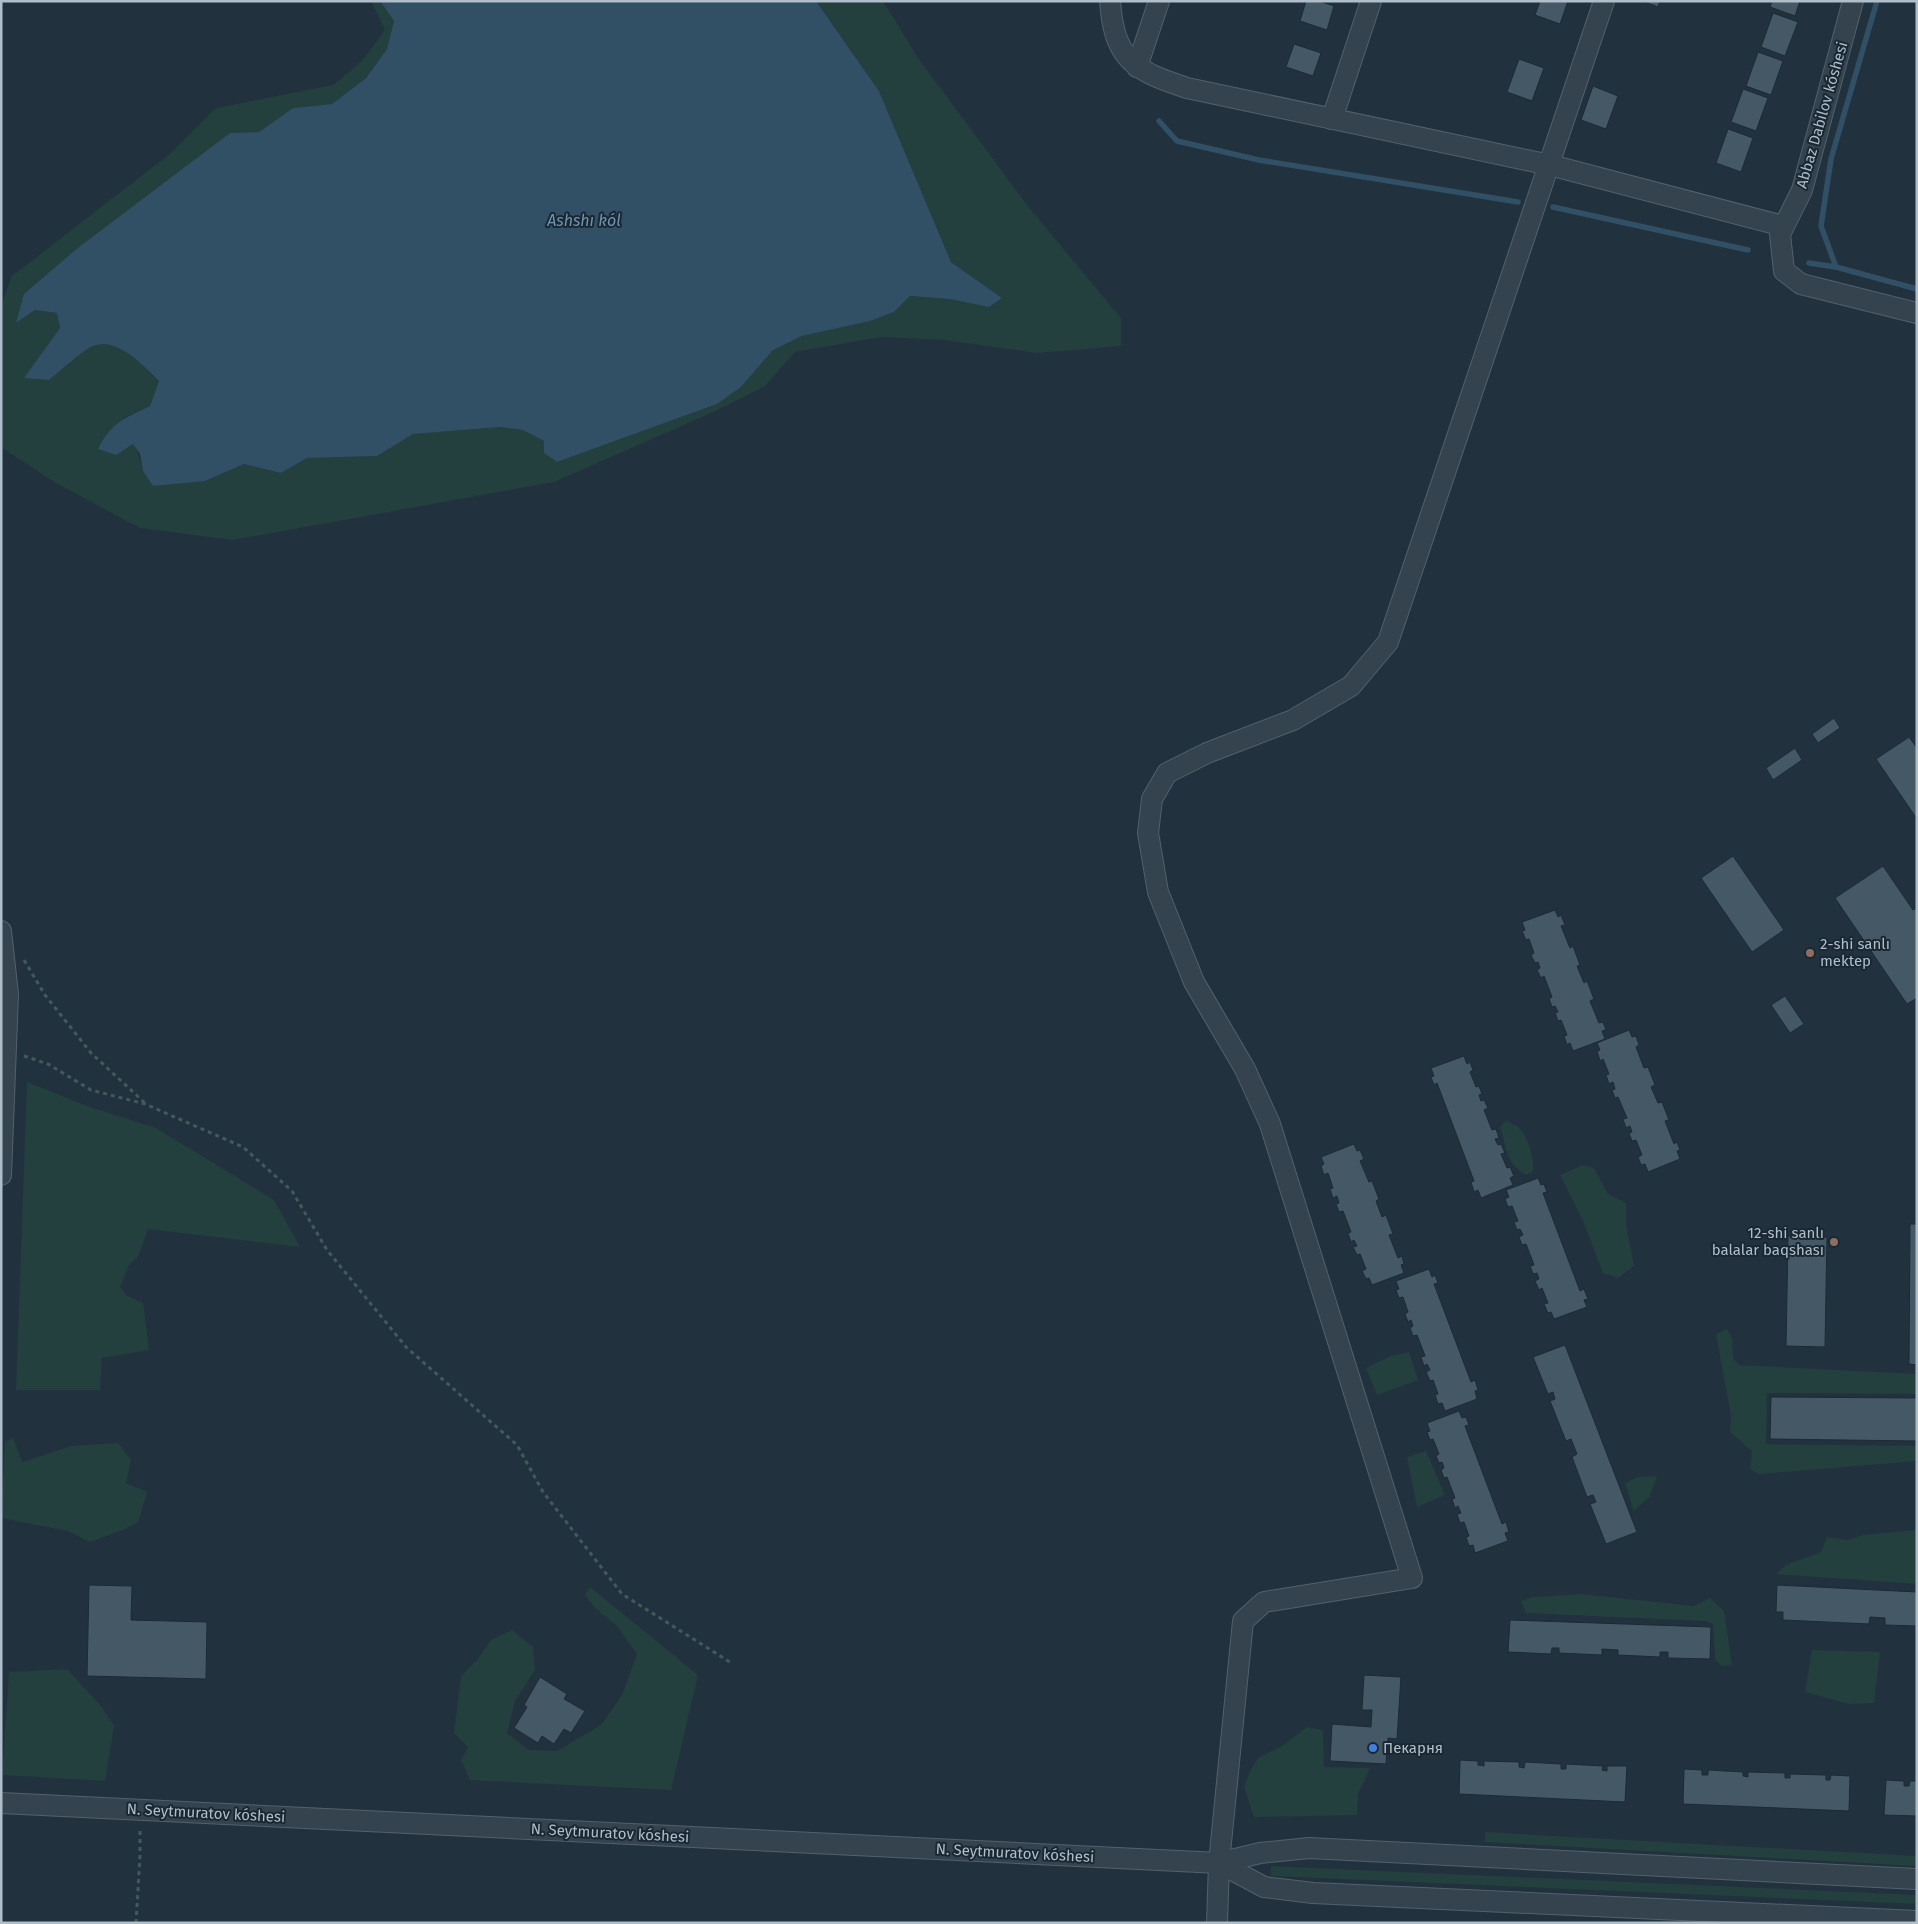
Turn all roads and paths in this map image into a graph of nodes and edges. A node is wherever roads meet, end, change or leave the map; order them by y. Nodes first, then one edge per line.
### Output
1 (1110, 1) edge
2 (1159, 1) edge
3 (1371, 1) edge
4 (1604, 1) edge
5 (1853, 1) edge
6 (1138, 67) junction
7 (1332, 119) junction
8 (1550, 165) junction
9 (1783, 226) junction
10 (1917, 313) edge
11 (1, 931) edge
12 (21, 954) dead end
13 (5, 994) edge
14 (6, 1050) junction
15 (145, 1104) junction
16 (1, 1175) edge
17 (734, 1664) dead end
18 (1, 1803) edge
19 (140, 1810) junction
20 (1219, 1863) junction
21 (1917, 1879) edge
22 (1917, 1920) edge
23 (136, 1923) edge
24 (1217, 1923) edge

1 - 6 street
2 - 6 street
3 - 7 street
4 - 8 street
5 - 9 street, Abbaz Dabilov kóshesi
6 - 7 street
7 - 8 street
8 - 9 street
8 - 20 street
9 - 10 street
11 - 13 street
12 - 15 path
13 - 14 street
14 - 15 path
14 - 16 street
15 - 17 path
18 - 19 street, N. Seytmuratov kóshesi
19 - 20 street, N. Seytmuratov kóshesi
19 - 23 path
20 - 21 street
20 - 22 street
20 - 24 street

